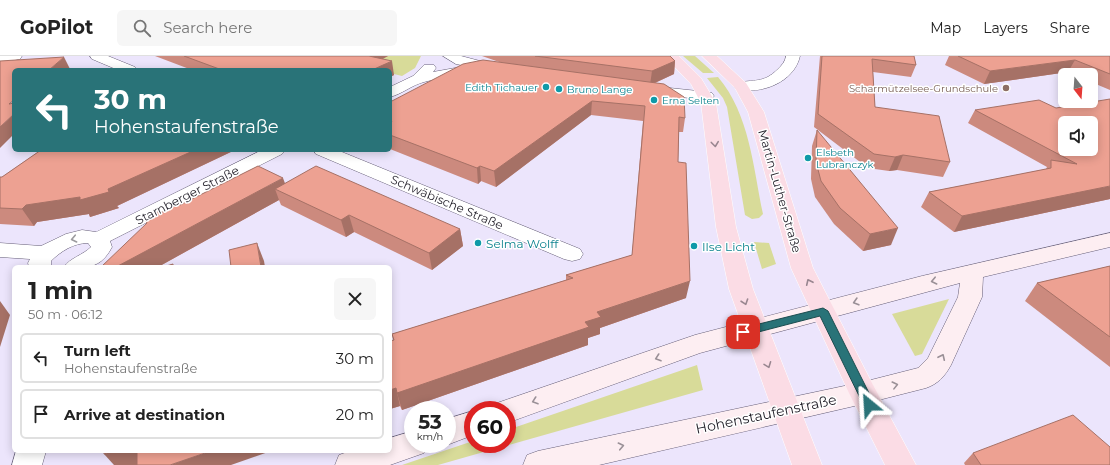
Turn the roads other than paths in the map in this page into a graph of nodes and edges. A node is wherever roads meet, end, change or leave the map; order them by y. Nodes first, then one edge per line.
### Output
1 (15, 56) edge
2 (97, 56) edge
3 (437, 56) edge
4 (450, 56) edge
5 (670, 56) edge
6 (709, 56) edge
7 (794, 56) edge
8 (0, 59) edge
9 (125, 68) edge
10 (490, 69) junction
11 (513, 72) edge
12 (418, 78) junction
13 (740, 86) junction
14 (638, 89) edge
15 (392, 92) edge
16 (707, 96) junction
17 (272, 152) edge
18 (327, 152) edge
19 (98, 239) junction
20 (1110, 240) edge
21 (0, 250) edge
22 (572, 254) dead end
23 (43, 260) edge
24 (80, 265) edge
25 (972, 272) junction
26 (823, 311) junction
27 (755, 329) junction
28 (863, 393) junction
29 (516, 408) edge
30 (785, 409) junction
31 (404, 447) edge
32 (392, 451) edge
33 (30, 453) edge
34 (386, 453) edge
35 (27, 465) edge
36 (350, 465) edge
37 (538, 465) edge
38 (806, 465) edge
39 (901, 465) edge

1 - 8 street
2 - 9 street
3 - 12 street
4 - 10 street
5 - 16 main road
6 - 13 main road, Martin-Luther-Straße
7 - 13 street
10 - 11 street
10 - 12 street
12 - 15 street
26 -> 13 main road, Martin-Luther-Straße
14 - 16 street
16 -> 27 main road
17 - 19 street, Starnberger Straße
18 - 22 street, Schwäbische Straße
19 -> 23 street, Starnberger Straße
19 - 24 street
20 - 25 main road
21 - 23 street
25 -> 26 main road
28 -> 25 main road, Hohenstaufenstraße
26 - 27 main road
26 - 28 main road, Martin-Luther-Straße
27 -> 29 main road
27 -> 30 main road
28 - 30 main road, Hohenstaufenstraße
28 - 39 main road, Martin-Luther-Straße
37 -> 30 main road, Hohenstaufenstraße
30 - 38 main road
31 - 32 main road
33 - 35 street
34 - 36 main road

